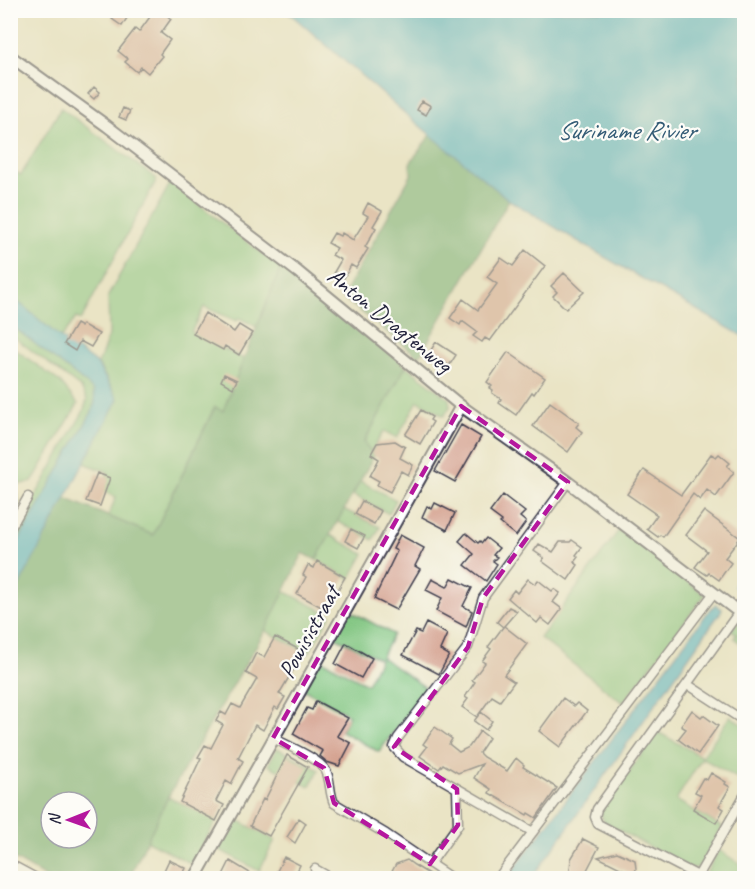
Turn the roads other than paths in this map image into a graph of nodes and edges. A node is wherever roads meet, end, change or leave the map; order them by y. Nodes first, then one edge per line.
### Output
1 (10, 56) edge
2 (461, 406) junction
3 (568, 482) junction
4 (28, 498) dead end
5 (10, 529) edge
6 (713, 594) junction
7 (742, 614) edge
8 (687, 684) junction
9 (744, 721) edge
10 (273, 738) junction
11 (457, 789) junction
12 (744, 796) edge
13 (533, 832) junction
14 (10, 864) edge
15 (430, 864) junction
16 (315, 869) dead end
17 (697, 877) edge
18 (36, 879) edge
19 (195, 879) edge
20 (331, 879) edge
21 (451, 879) edge
22 (498, 879) edge

1 - 2 main road, Anton Dragtenweg
2 - 3 main road, Anton Dragtenweg
2 - 10 main road, Powisistraat
3 - 6 main road, Anton Dragtenweg
3 - 11 street
4 - 5 street
6 - 7 main road, Anton Dragtenweg
6 - 13 street
7 - 8 street
8 - 9 street
8 - 17 street
10 - 15 street
10 - 19 main road, Powisistraat
11 - 13 street
11 - 15 street
12 - 17 street
13 - 22 street
14 - 18 street
15 - 21 street
16 - 20 street

